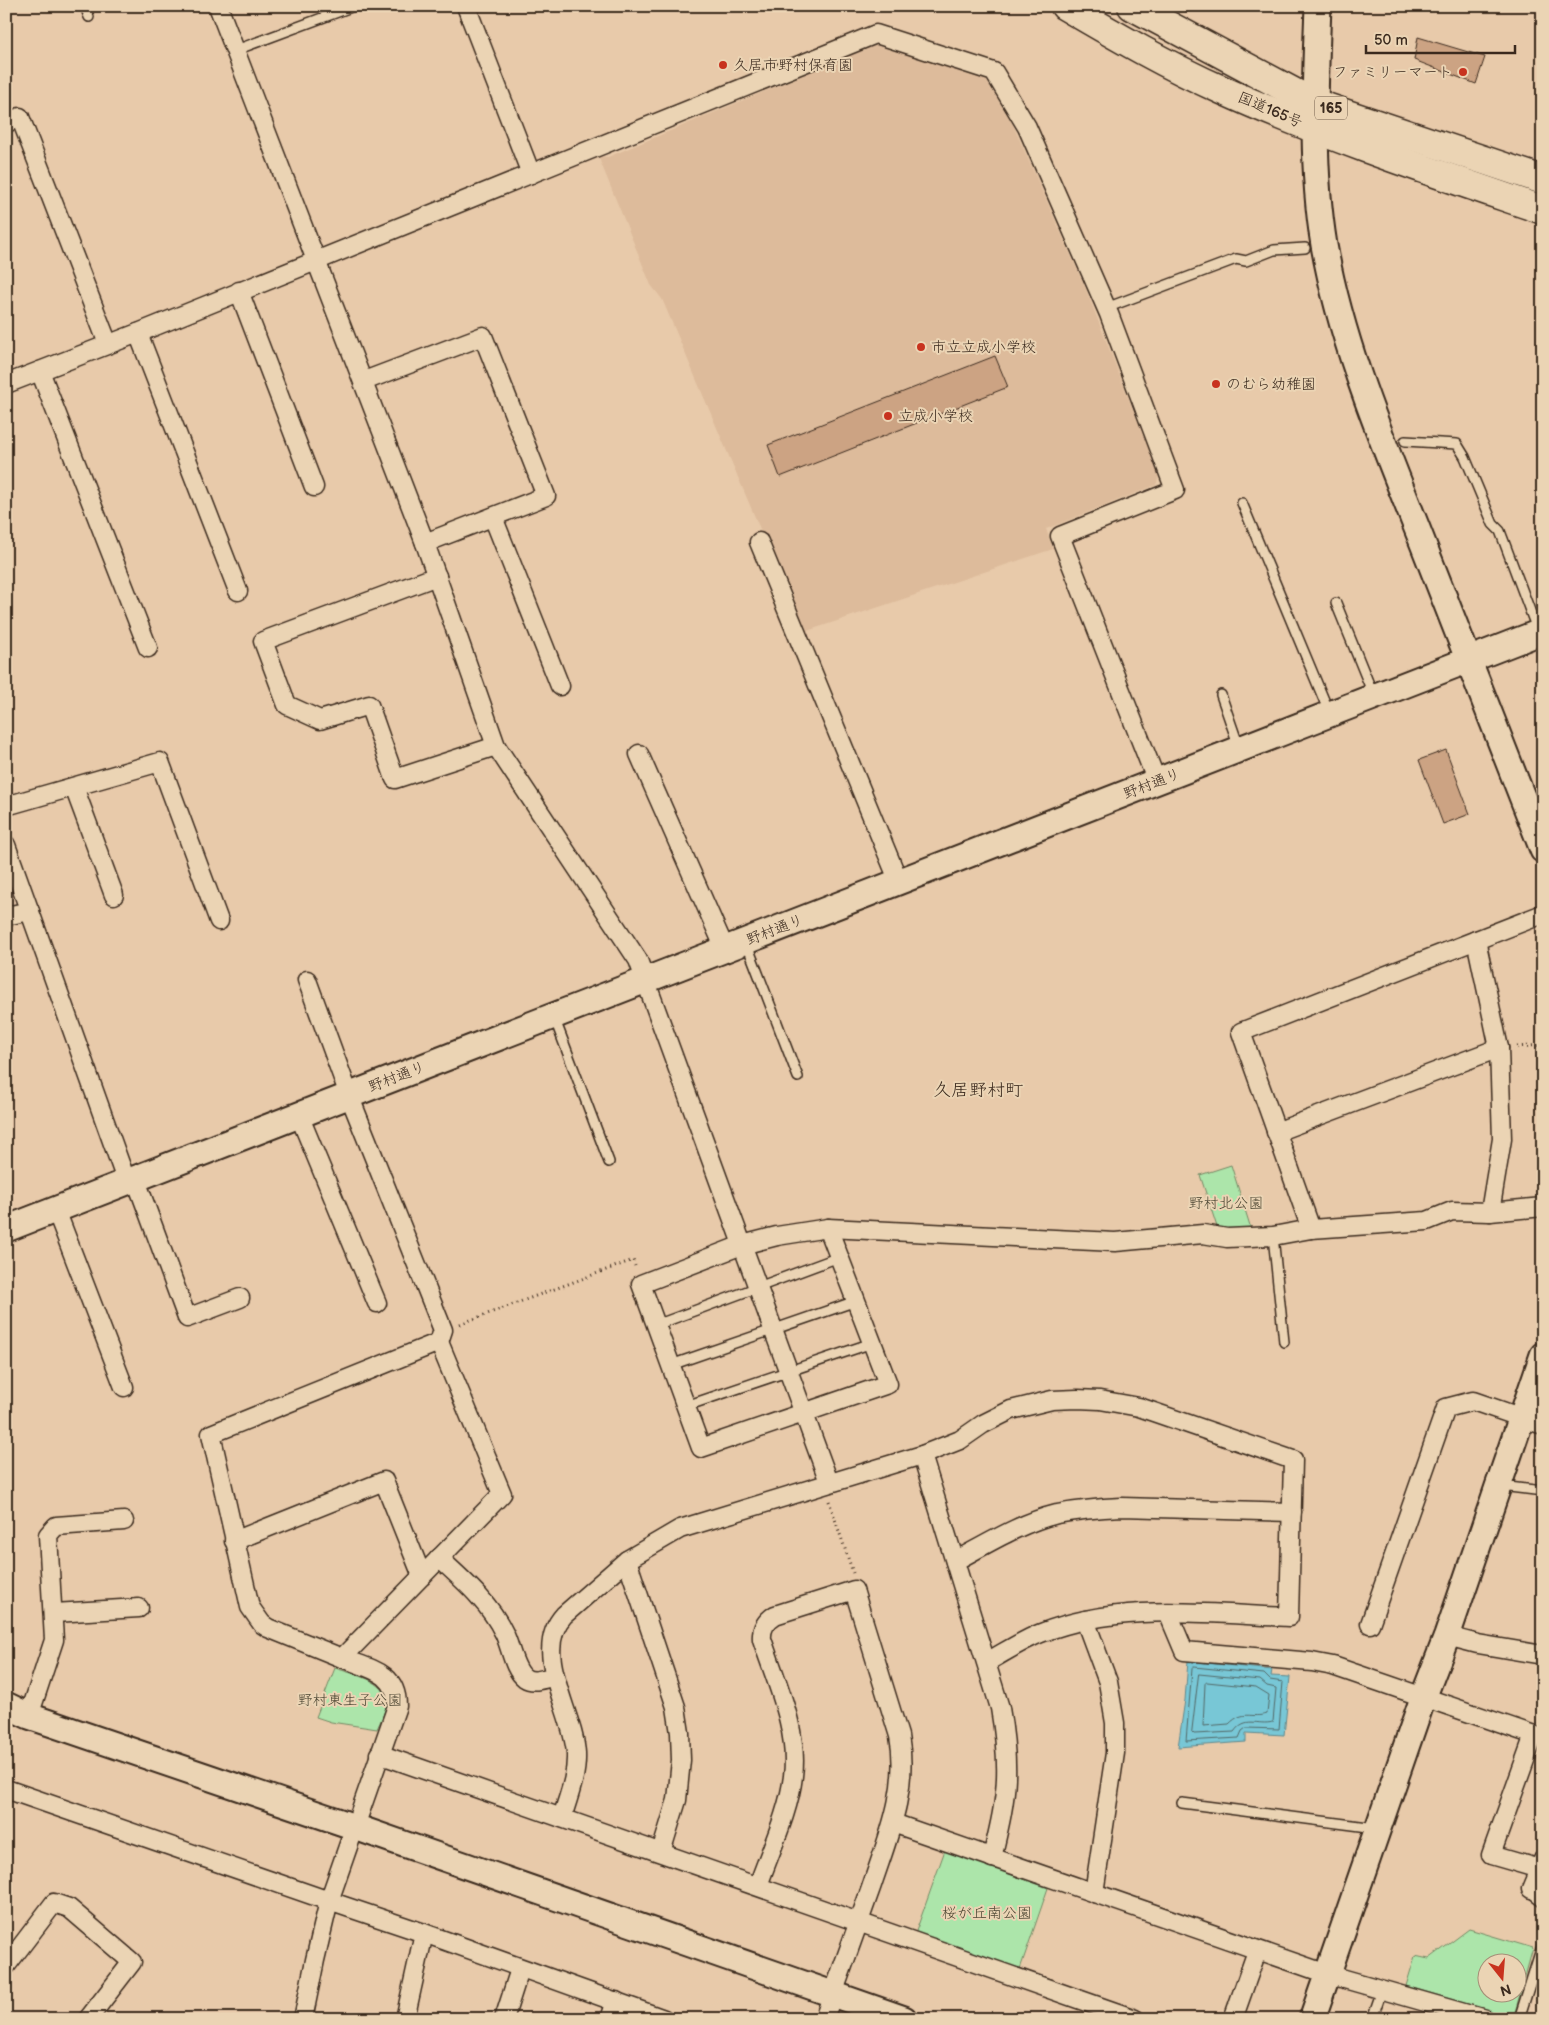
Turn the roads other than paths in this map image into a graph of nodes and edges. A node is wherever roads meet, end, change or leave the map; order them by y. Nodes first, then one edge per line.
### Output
1 (85, 6) edge
2 (218, 6) edge
3 (354, 6) edge
4 (1065, 6) edge
5 (1132, 6) edge
6 (1318, 6) edge
7 (470, 8) edge
8 (89, 17) dead end
9 (236, 50) junction
10 (1314, 116) junction
11 (6, 122) edge
12 (531, 174) junction
13 (1543, 180) edge
14 (1543, 210) edge
15 (1305, 248) dead end
16 (316, 261) junction
17 (239, 291) junction
18 (1106, 308) junction
19 (138, 333) junction
20 (108, 344) junction
21 (40, 371) junction
22 (364, 381) junction
23 (6, 384) edge
24 (1405, 441) dead end
25 (314, 487) dead end
26 (1242, 503) dead end
27 (493, 517) junction
28 (759, 542) dead end
29 (425, 543) junction
30 (437, 576) junction
31 (238, 591) dead end
32 (1336, 603) dead end
33 (1541, 632) edge
34 (148, 648) dead end
35 (1469, 660) junction
36 (560, 686) dead end
37 (1221, 695) dead end
38 (1374, 697) junction
39 (1330, 714) junction
40 (496, 746) junction
41 (1240, 750) junction
42 (639, 754) dead end
43 (1157, 782) junction
44 (74, 787) junction
45 (6, 806) edge
46 (6, 845) edge
47 (1543, 850) edge
48 (899, 882) junction
49 (114, 895) dead end
50 (30, 911) junction
51 (1543, 914) edge
52 (6, 916) edge
53 (219, 921) dead end
54 (1476, 940) junction
55 (735, 945) junction
56 (645, 979) junction
57 (307, 980) dead end
58 (554, 1016) junction
59 (1499, 1048) junction
60 (798, 1077) dead end
61 (349, 1095) junction
62 (299, 1115) junction
63 (1276, 1132) junction
64 (609, 1162) dead end
65 (131, 1181) junction
66 (1543, 1207) edge
67 (56, 1210) junction
68 (1490, 1212) junction
69 (735, 1225) junction
70 (828, 1228) junction
71 (6, 1229) edge
72 (1311, 1229) junction
73 (777, 1236) junction
74 (1273, 1236) junction
75 (742, 1245) junction
76 (839, 1257) junction
77 (757, 1288) junction
78 (240, 1298) dead end
79 (856, 1301) junction
80 (377, 1303) dead end
81 (656, 1324) junction
82 (772, 1330) junction
83 (441, 1336) junction
84 (1284, 1342) dead end
85 (872, 1343) junction
86 (1543, 1355) edge
87 (671, 1365) junction
88 (787, 1372) junction
89 (124, 1387) dead end
90 (686, 1406) junction
91 (802, 1414) junction
92 (1532, 1421) edge
93 (922, 1455) junction
94 (824, 1484) junction
95 (1497, 1486) junction
96 (1543, 1491) edge
97 (1292, 1512) junction
98 (124, 1521) dead end
99 (234, 1540) junction
100 (439, 1558) junction
101 (627, 1560) junction
102 (955, 1561) junction
103 (422, 1576) junction
104 (139, 1608) dead end
105 (1168, 1613) junction
106 (54, 1614) junction
107 (1086, 1620) junction
108 (1370, 1624) dead end
109 (1446, 1636) junction
110 (1543, 1655) edge
111 (342, 1658) junction
112 (987, 1662) junction
113 (555, 1676) junction
114 (1423, 1698) junction
115 (6, 1705) edge
116 (29, 1716) junction
117 (379, 1754) junction
118 (6, 1789) edge
119 (1182, 1803) dead end
120 (562, 1818) junction
121 (893, 1823) junction
122 (355, 1827) junction
123 (1378, 1828) junction
124 (661, 1852) junction
125 (992, 1858) junction
126 (1541, 1866) edge
127 (758, 1886) junction
128 (1094, 1893) junction
129 (1537, 1896) edge
130 (329, 1901) junction
131 (859, 1923) junction
132 (424, 1933) junction
133 (1543, 1943) edge
134 (1257, 1950) junction
135 (6, 1966) edge
136 (520, 1969) junction
137 (1327, 1974) junction
138 (1382, 1990) junction
139 (833, 1994) junction
140 (616, 2001) junction
141 (1474, 2017) edge
142 (88, 2019) edge
143 (303, 2019) edge
144 (405, 2019) edge
145 (504, 2019) edge
146 (610, 2019) edge
147 (664, 2019) edge
148 (824, 2019) edge
149 (904, 2019) edge
150 (1135, 2019) edge
151 (1233, 2019) edge
152 (1312, 2019) edge
153 (1372, 2019) edge
154 (1520, 2019) edge

1 - 8 lane
2 - 9 street
3 - 9 lane
4 - 10 highway, 国道165号 / 165
5 - 10 highway, 国道165号 / 165
6 - 10 street
7 - 12 street
9 - 16 street
10 - 13 highway, 国道165号 / 165
10 - 14 highway, 国道165号 / 165
10 - 35 street
11 - 20 street
12 - 16 street
12 - 18 street
15 - 18 lane
16 - 17 street
16 - 22 street
17 - 19 street
17 - 25 street
18 - 43 street
19 - 20 street
19 - 31 street
20 - 21 street
21 - 23 street
21 - 34 street
22 - 27 street
22 - 29 street
24 - 33 lane
26 - 39 lane
27 - 29 street
27 - 36 street
28 - 48 street
29 - 30 street
30 - 40 street
30 - 40 street
32 - 38 lane
33 - 35 street, 野村通り
35 - 38 street, 野村通り
35 - 47 street
37 - 41 lane
38 - 39 street, 野村通り
39 - 41 street, 野村通り
40 - 56 street
41 - 43 street, 野村通り
42 - 55 street
43 - 48 street, 野村通り
44 - 45 street
44 - 49 street
44 - 53 street
46 - 50 street
48 - 55 street, 野村通り
50 - 52 street
50 - 65 street
51 - 54 street
54 - 59 street
54 - 63 street
55 - 56 street, 野村通り
55 - 60 lane
56 - 58 street, 野村通り
56 - 69 street
57 - 61 street
58 - 61 street, 野村通り
58 - 64 lane
59 - 63 street
59 - 68 street
61 - 62 street, 野村通り
61 - 83 street
62 - 65 street, 野村通り
62 - 80 street
63 - 72 street
65 - 67 street, 野村通り
65 - 78 street
66 - 68 street
67 - 71 street, 野村通り
67 - 89 street
68 - 72 street
69 - 73 street
69 - 75 street
70 - 73 street
70 - 74 street
70 - 76 street
72 - 74 street
73 - 75 street
74 - 84 lane
75 - 77 street
75 - 81 street
76 - 77 lane
76 - 79 street
77 - 81 lane
77 - 82 street
79 - 82 lane
79 - 85 street
81 - 87 street
82 - 87 lane
82 - 88 street
83 - 99 street
83 - 100 street
85 - 88 lane
85 - 91 street
86 - 92 street
87 - 90 street
88 - 90 lane
88 - 91 street
90 - 91 street
91 - 94 street
92 - 95 street
92 - 108 street
93 - 94 street
93 - 97 street
93 - 102 street
94 - 101 street
95 - 96 lane
95 - 109 street
97 - 102 street
97 - 105 street
98 - 106 street
99 - 103 street
99 - 111 street
100 - 103 street
100 - 113 street
101 - 113 street
101 - 124 street
102 - 112 street
103 - 111 street
104 - 106 street
105 - 107 street
105 - 114 street
106 - 116 street
107 - 112 street
107 - 128 street
109 - 110 street
109 - 114 street
111 - 117 street
112 - 125 street
113 - 120 street
114 - 123 street
114 - 126 street
115 - 116 street
116 - 122 street
117 - 120 street
117 - 122 street
118 - 130 street
119 - 123 lane
120 - 124 street
121 - 125 street
121 - 127 street
121 - 131 street
122 - 130 street
122 - 139 street
123 - 137 street
124 - 127 street
125 - 128 street
126 - 129 street
127 - 131 street
128 - 134 street
130 - 132 street
130 - 143 street
131 - 139 street
131 - 150 street
132 - 136 street
132 - 144 street
133 - 154 lane
134 - 137 street
134 - 151 street
135 - 142 street
136 - 140 street
136 - 145 street
137 - 138 street
137 - 152 street
138 - 141 street
138 - 153 lane
139 - 148 street
139 - 149 street
140 - 146 street
140 - 147 street

